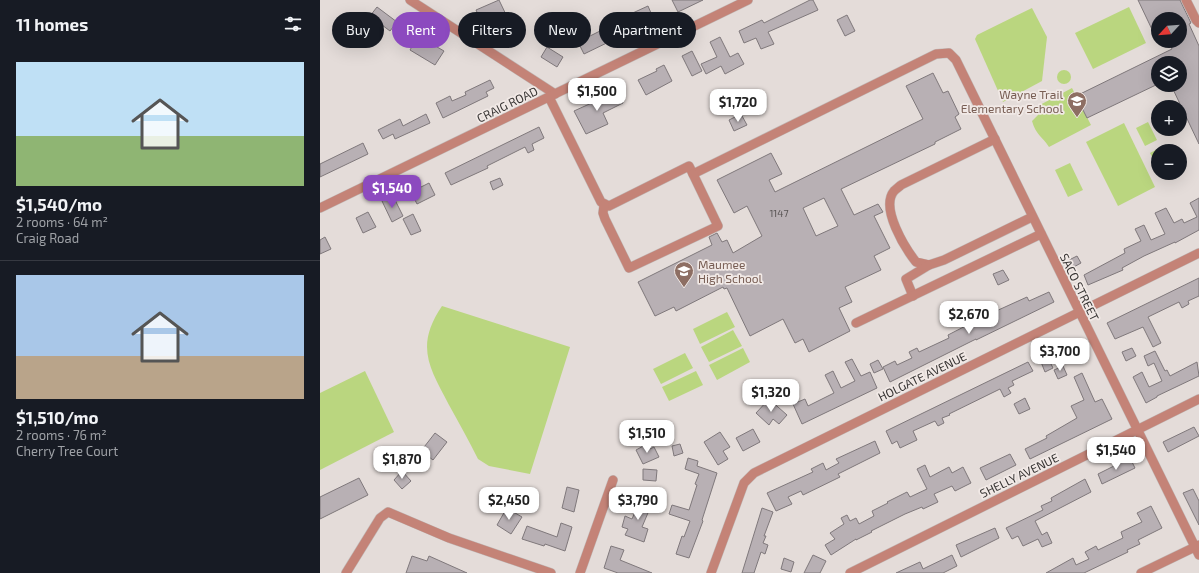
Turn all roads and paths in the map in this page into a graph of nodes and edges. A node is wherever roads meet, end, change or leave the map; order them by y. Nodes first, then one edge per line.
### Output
1 (410, 0) edge
2 (748, 0) edge
3 (1186, 0) edge
4 (1199, 23) edge
5 (552, 95) junction
6 (994, 139) junction
7 (694, 174) junction
8 (604, 205) junction
9 (320, 208) edge
10 (1032, 217) junction
11 (1041, 234) junction
12 (1199, 253) edge
13 (929, 265) junction
14 (914, 296) junction
15 (1079, 312) junction
16 (856, 323) dead end
17 (1199, 399) edge
18 (1136, 430) junction
19 (613, 480) dead end
20 (1197, 546) edge
21 (1199, 555) edge
22 (346, 573) edge
23 (551, 573) edge
24 (580, 573) edge
25 (711, 573) edge
26 (850, 573) edge
27 (1141, 573) edge

1 - 5 street
2 - 5 street, CRAIG ROAD
3 - 4 street
5 - 8 street
5 - 9 street, CRAIG ROAD
6 - 7 street, SACO STREET
6 - 10 street, SACO STREET
6 - 13 street
7 - 8 street
7 - 8 street
10 - 11 street, SACO STREET
10 - 13 street
11 - 14 street
11 - 15 street, SACO STREET
12 - 15 street, HOLGATE AVENUE
13 - 14 street
14 - 16 street
15 - 18 street, SACO STREET
15 - 25 street, HOLGATE AVENUE
17 - 18 street, SHELLY AVENUE
18 - 20 street, SACO STREET
18 - 26 street, SHELLY AVENUE
19 - 24 street
20 - 21 street, SACO STREET
20 - 27 street
22 - 23 street

